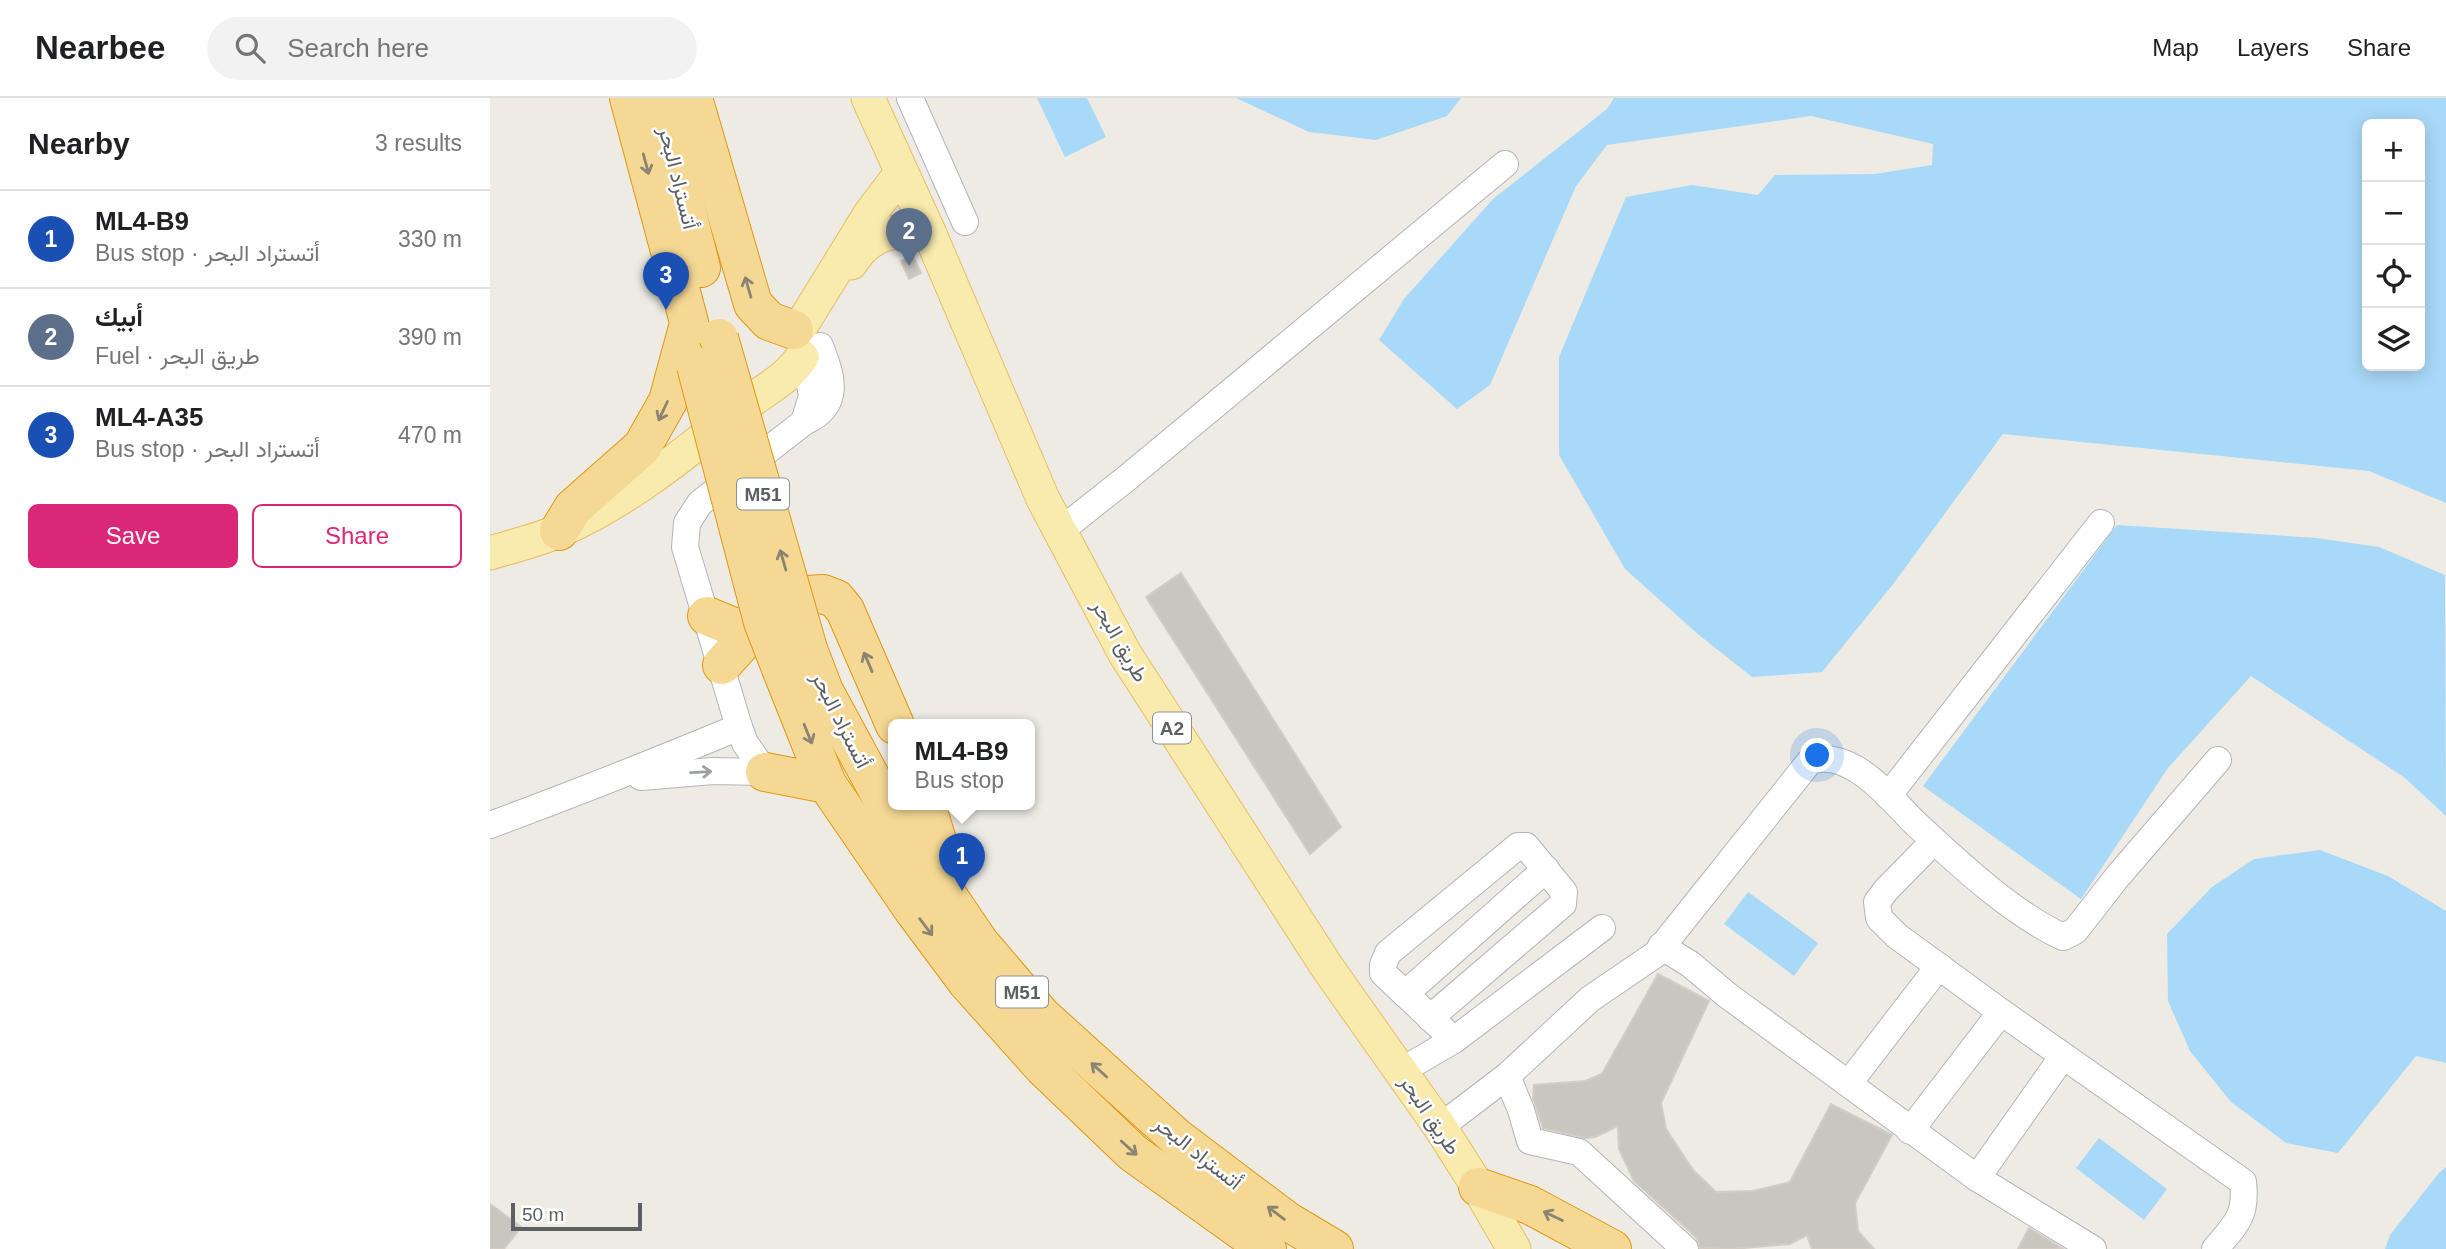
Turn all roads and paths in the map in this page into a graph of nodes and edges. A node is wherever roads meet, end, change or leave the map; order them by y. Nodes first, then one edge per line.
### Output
1 (629, 98) edge
2 (658, 98) edge
3 (693, 98) edge
4 (868, 98) edge
5 (910, 98) edge
6 (1505, 164) dead end
7 (901, 173) junction
8 (965, 222) dead end
9 (929, 233) junction
10 (701, 342) junction
11 (805, 342) junction
12 (2101, 523) dead end
13 (559, 531) junction
14 (1060, 531) junction
15 (490, 553) edge
16 (707, 617) junction
17 (756, 627) junction
18 (795, 660) junction
19 (722, 665) junction
20 (892, 719) edge
21 (739, 727) junction
22 (2218, 760) dead end
23 (765, 772) junction
24 (609, 781) junction
25 (827, 784) junction
26 (1888, 796) junction
27 (888, 807) edge
28 (890, 810) edge
29 (928, 810) edge
30 (490, 825) edge
31 (1934, 841) junction
32 (1546, 869) junction
33 (962, 917) junction
34 (1602, 928) dead end
35 (1661, 946) junction
36 (1939, 966) junction
37 (1405, 994) junction
38 (2001, 1012) junction
39 (1430, 1018) junction
40 (1454, 1040) junction
41 (2063, 1056) junction
42 (1401, 1072) junction
43 (1507, 1076) junction
44 (1849, 1083) junction
45 (1440, 1127) junction
46 (1910, 1131) junction
47 (1977, 1178) junction
48 (1478, 1187) junction
49 (1267, 1249) edge
50 (1334, 1249) edge
51 (1514, 1249) edge
52 (1612, 1249) edge
53 (1685, 1249) edge
54 (2093, 1249) edge
55 (2215, 1249) edge

1 -> 10 highway, أتستراد البحر / M51
2 - 10 highway, أتستراد البحر / M51
11 -> 3 highway
4 - 7 main road, طريق البحر / A2
5 - 8 street
6 - 14 street
7 - 9 main road, طريق البحر / A2
7 - 11 main road
9 - 11 main road
9 - 14 main road, طريق البحر / A2
10 -> 13 highway
10 - 18 highway, أتستراد البحر / M51, bridge
11 - 13 main road
11 - 16 street
12 - 26 street
13 - 15 main road
14 - 42 main road, طريق البحر / A2
16 - 17 highway
16 - 19 street
17 - 19 highway
20 -> 17 highway
18 -> 25 highway, أتستراد البحر / M51
18 - 27 highway, أتستراد البحر / M51
19 - 21 street
21 - 23 street
21 - 24 street
22 - 31 street
24 -> 23 street
23 - 25 highway
24 - 30 street
25 -> 49 highway, أتستراد البحر / M51
26 - 31 street
26 - 35 street
28 - 33 highway, أتستراد البحر / M51
29 - 33 highway
31 - 36 street
32 - 37 street
32 - 37 street
32 - 39 street
50 -> 33 highway, أتستراد البحر / M51
34 - 40 street
35 - 43 street
35 - 44 street
36 - 38 street
36 - 44 street
37 - 39 street
38 - 41 street
38 - 46 street
39 - 40 street
40 - 42 street
41 - 47 street
41 - 55 street
42 - 45 main road, طريق البحر / A2
43 - 45 street
43 - 53 street
44 - 46 street
45 - 48 main road, طريق البحر / A2
46 - 47 street
47 - 54 street
48 - 51 main road, طريق البحر / A2
52 -> 48 highway

